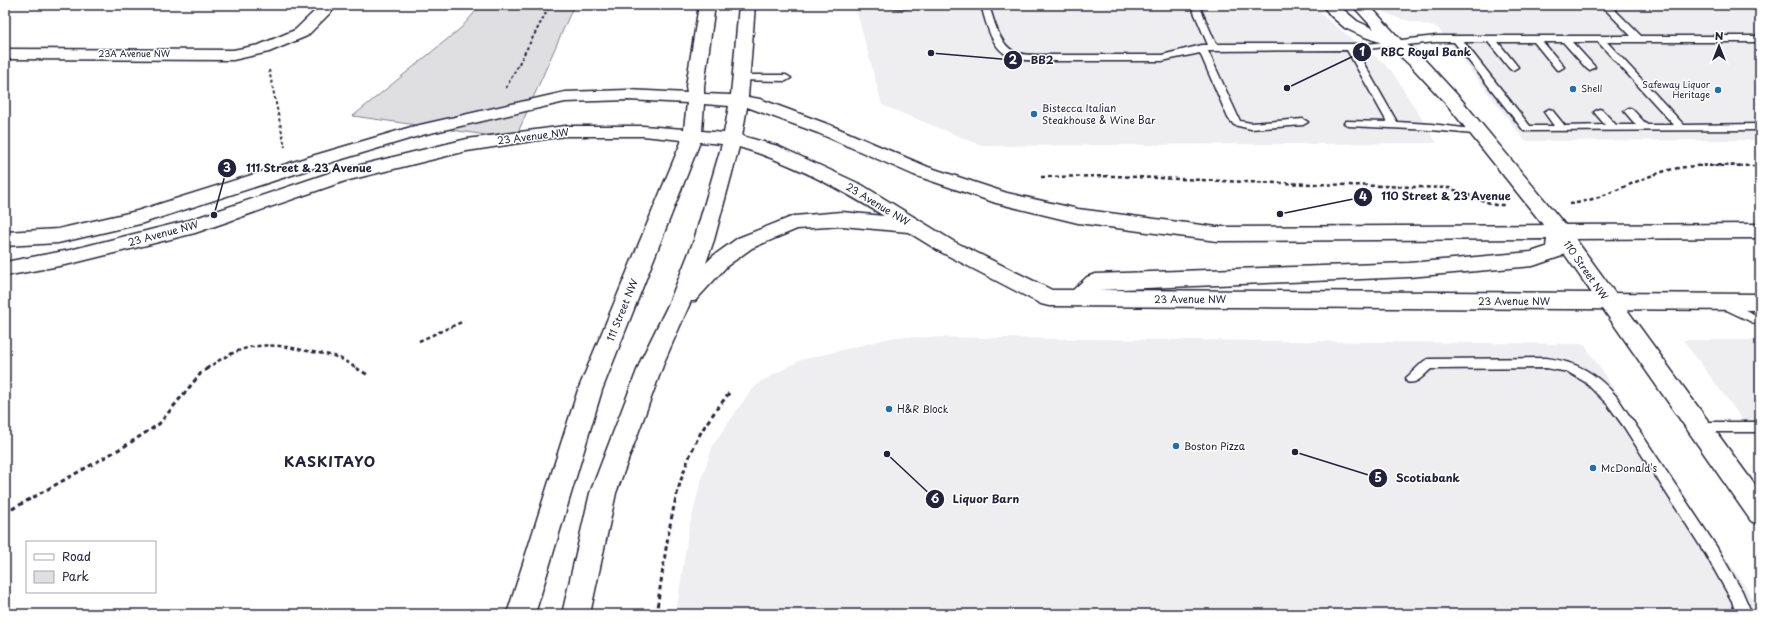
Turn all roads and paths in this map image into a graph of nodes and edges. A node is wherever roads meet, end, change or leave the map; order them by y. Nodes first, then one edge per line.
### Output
1 (330, 5) edge
2 (550, 5) edge
3 (707, 5) edge
4 (747, 5) edge
5 (893, 5) edge
6 (910, 5) edge
7 (985, 5) edge
8 (1195, 5) edge
9 (1330, 5) edge
10 (1360, 5) edge
11 (1605, 5) edge
12 (1457, 39) junction
13 (1491, 39) junction
14 (1536, 39) junction
15 (1565, 39) junction
16 (1600, 39) junction
17 (1639, 39) junction
18 (1760, 39) edge
19 (1395, 43) junction
20 (1349, 46) junction
21 (1213, 47) junction
22 (1202, 48) junction
23 (5, 54) edge
24 (266, 56) junction
25 (1514, 67) dead end
26 (1559, 67) dead end
27 (1590, 67) dead end
28 (741, 78) junction
29 (786, 78) dead end
30 (504, 91) dead end
31 (696, 99) junction
32 (739, 101) junction
33 (1630, 111) dead end
34 (1548, 112) dead end
35 (1599, 112) dead end
36 (1304, 122) dead end
37 (1349, 123) dead end
38 (1393, 124) junction
39 (1760, 127) edge
40 (1613, 128) junction
41 (1644, 128) junction
42 (1682, 128) junction
43 (1562, 129) junction
44 (1480, 133) junction
45 (693, 135) junction
46 (733, 138) junction
47 (286, 151) dead end
48 (1760, 166) edge
49 (1041, 177) dead end
50 (1584, 204) dead end
51 (1495, 206) dead end
52 (913, 225) junction
53 (1559, 231) junction
54 (1760, 231) edge
55 (5, 240) edge
56 (5, 270) edge
57 (1078, 298) junction
58 (1608, 301) junction
59 (1719, 302) junction
60 (1760, 302) edge
61 (680, 303) junction
62 (464, 321) dead end
63 (1760, 322) edge
64 (419, 342) dead end
65 (368, 375) dead end
66 (1412, 378) dead end
67 (729, 393) dead end
68 (1698, 427) junction
69 (1760, 427) edge
70 (5, 513) edge
71 (1760, 513) edge
72 (521, 614) edge
73 (576, 614) edge
74 (656, 614) edge
75 (1744, 614) edge

1 - 24 main road, 23A Avenue NW
2 - 30 path
3 - 31 main road, 111 Street NW
4 - 28 main road
5 - 6 lane
7 - 22 lane
8 - 21 lane
9 - 19 main road, 110 Street NW
10 - 19 main road, 110 Street NW
11 - 17 lane
12 - 13 lane
12 - 19 lane
12 - 43 lane
13 - 14 lane
13 - 25 lane
14 - 15 lane
14 - 26 lane
15 - 16 lane
15 - 27 lane
16 - 17 lane
16 - 42 lane
17 - 18 lane
19 - 20 lane
19 - 44 main road, 110 Street NW
20 - 21 lane
20 - 38 lane
21 - 22 lane
22 - 36 lane
23 - 24 main road, 23A Avenue NW
24 - 47 path
28 - 29 lane
28 - 32 main road
31 - 32 main road
31 - 45 main road, 111 Street NW
31 - 55 main road
32 - 46 main road
32 - 53 main road
33 - 41 lane
34 - 43 lane
35 - 40 lane
37 - 38 lane
38 - 44 lane
39 - 42 lane
40 - 41 lane
40 - 43 lane
41 - 42 lane
44 - 53 main road, 110 Street NW
45 - 46 main road, 23 Avenue NW
45 - 56 main road, 23 Avenue NW
45 - 72 main road, 111 Street NW
46 - 52 main road, 23 Avenue NW
46 - 61 main road
48 - 50 path
49 - 51 path
52 - 57 main road, 23 Avenue NW
52 - 61 main road
53 - 54 main road
53 - 57 main road
53 - 58 main road, 110 Street NW
57 - 58 main road, 23 Avenue NW
58 - 59 main road, 23 Avenue NW
58 - 68 main road, 110 Street NW
59 - 60 main road, 23 Avenue NW
59 - 63 lane
61 - 73 main road
62 - 64 path
65 - 70 path
66 - 75 lane
67 - 74 path
68 - 69 lane
68 - 71 main road, 110 Street NW

